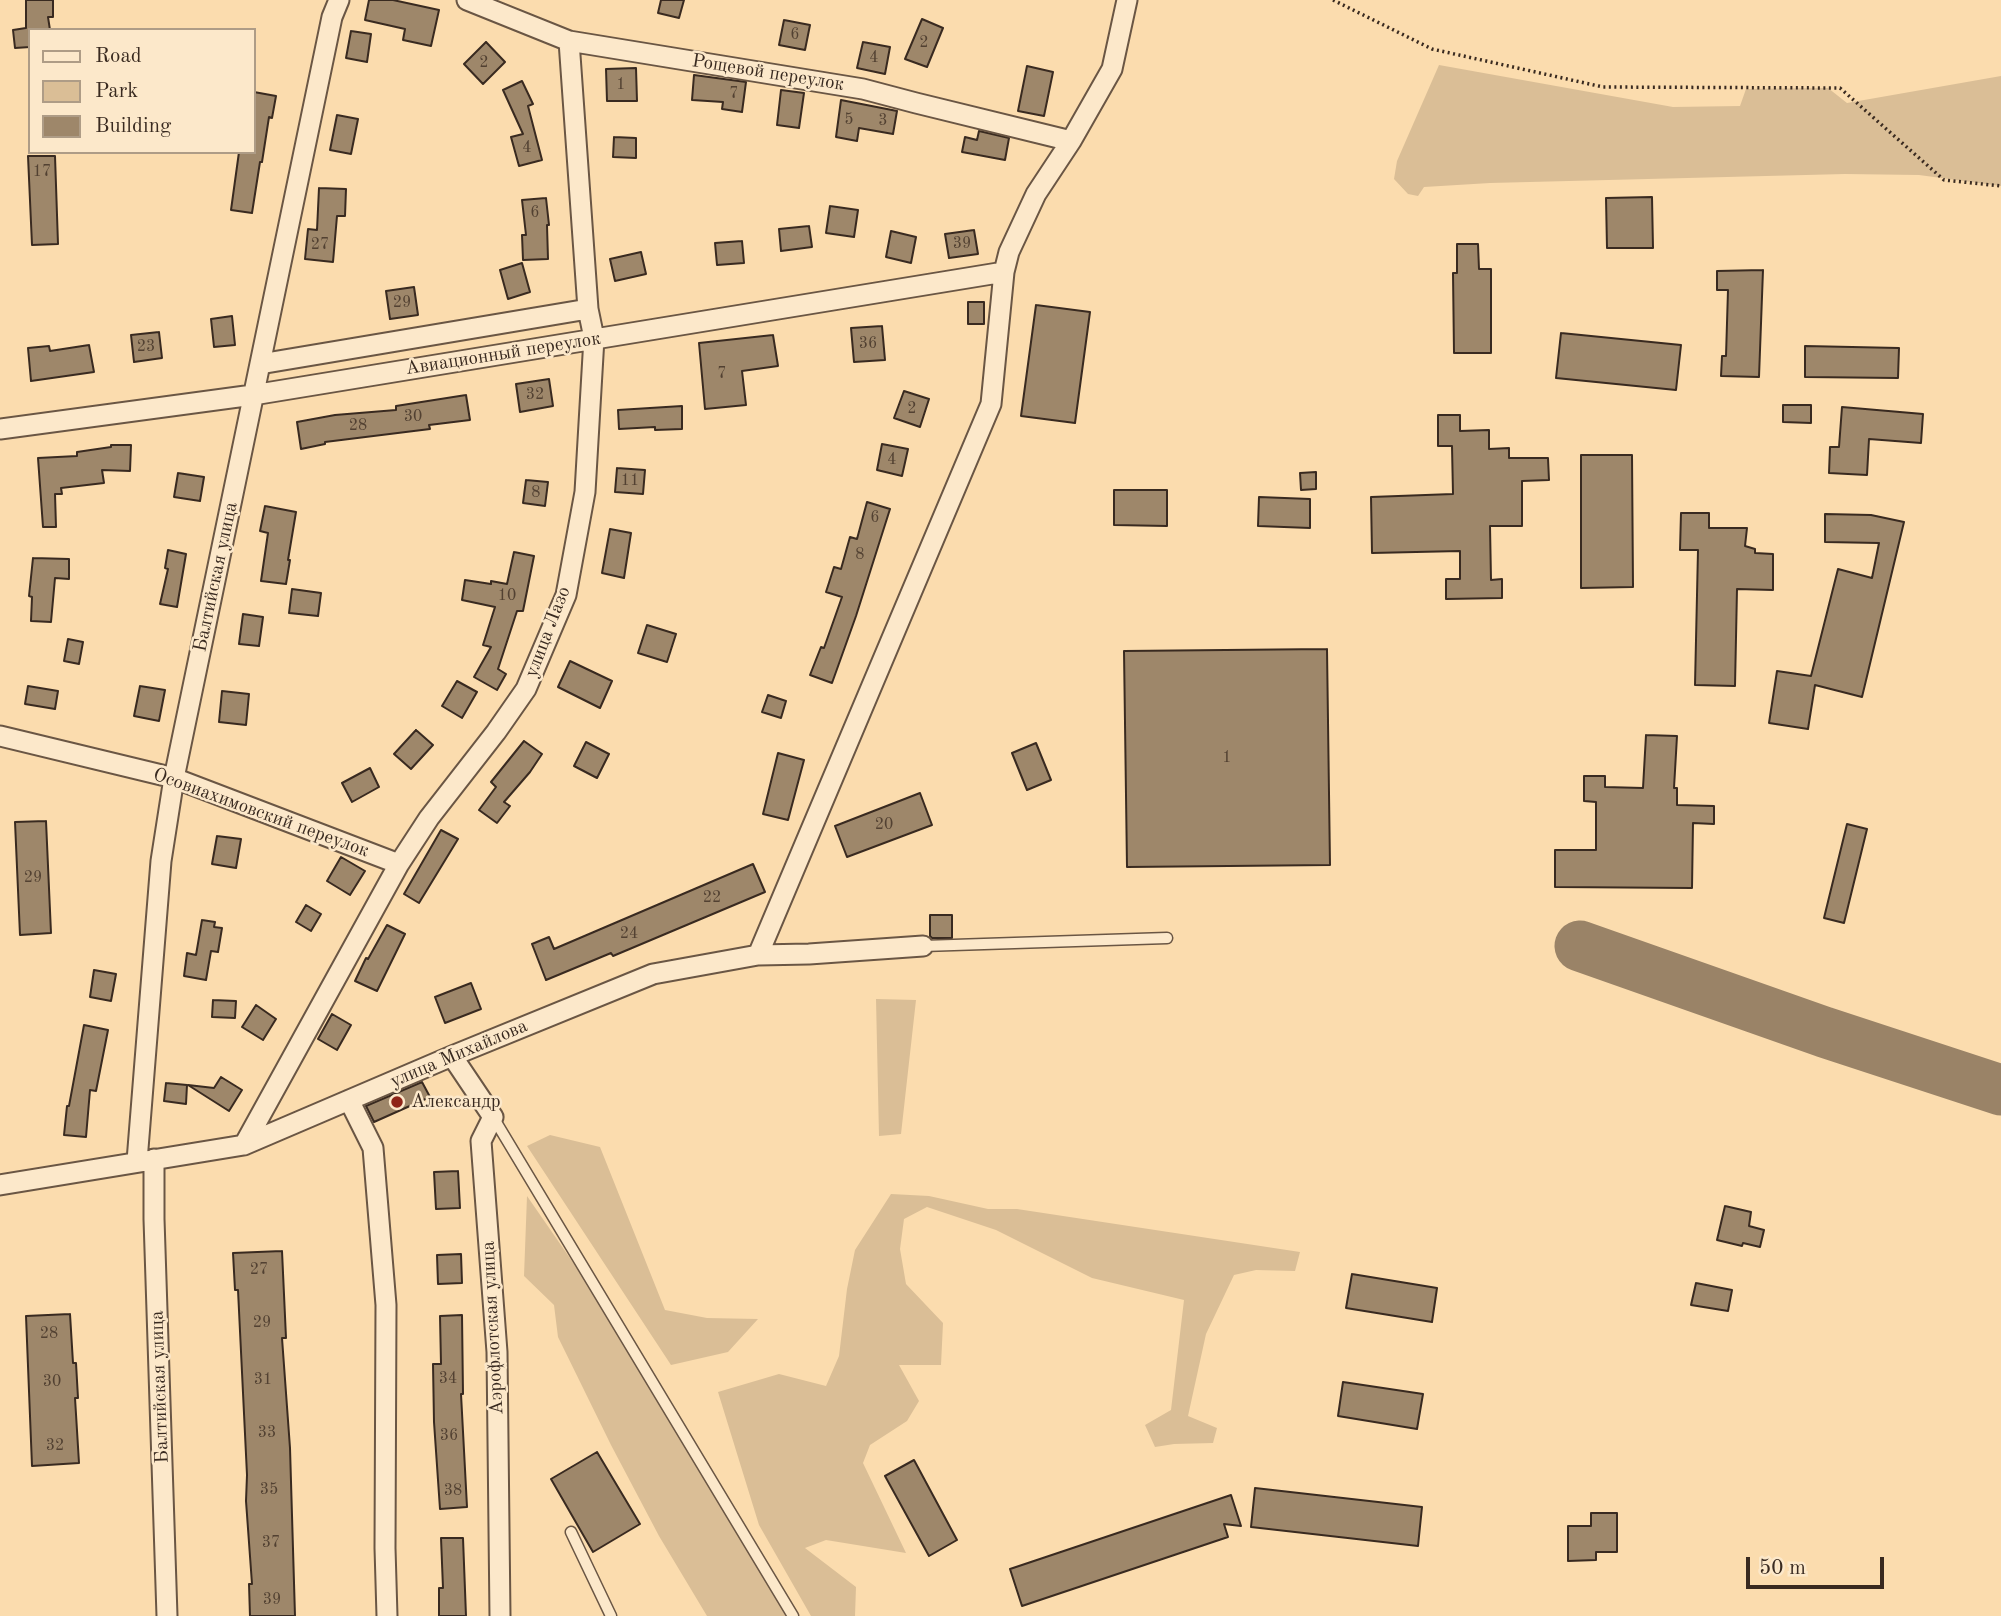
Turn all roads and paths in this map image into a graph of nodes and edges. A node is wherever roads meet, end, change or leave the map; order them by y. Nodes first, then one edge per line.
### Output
1 (339, 0) edge
2 (467, 0) edge
3 (1127, 0) edge
4 (1333, 0) edge
5 (569, 41) junction
6 (1071, 141) junction
7 (2001, 186) edge
8 (1004, 272) junction
9 (588, 309) junction
10 (594, 338) junction
11 (260, 363) junction
12 (253, 395) junction
13 (0, 429) edge
14 (0, 736) edge
15 (174, 778) junction
16 (399, 864) junction
17 (1167, 938) dead end
18 (923, 946) joint
19 (758, 955) junction
20 (452, 1056) junction
21 (349, 1100) junction
22 (493, 1117) junction
23 (244, 1145) junction
24 (145, 1160) junction
25 (0, 1185) edge
26 (571, 1532) dead end
27 (167, 1616) edge
28 (387, 1616) edge
29 (500, 1616) edge
30 (611, 1616) edge
31 (793, 1616) edge

1 - 11 street, Балтийская улица
2 - 5 street, Рощевой переулок
3 - 6 street
4 - 7 path
5 - 6 street, Рощевой переулок
5 - 9 street, улица Лазо
6 - 8 street
8 - 10 street, Авиационный переулок
8 - 19 street
9 - 10 street, улица Лазо
9 - 11 street, Авиационный переулок
10 - 12 street, Авиационный переулок
10 - 16 street, улица Лазо
11 - 12 street, Балтийская улица
12 - 13 street, Авиационный переулок
12 - 15 street, Балтийская улица
14 - 15 street, Осовиахимовский переулок
15 - 16 street, Осовиахимовский переулок
15 - 24 street, Балтийская улица
16 - 23 street, улица Лазо
17 - 18 lane
18 - 19 street, улица Михайлова
19 - 20 street, улица Михайлова
20 - 21 street, улица Михайлова
20 - 22 street
21 - 23 street, улица Михайлова
21 - 28 street
22 - 29 street, Аэрофлотская улица
22 - 31 lane
23 - 24 street, улица Михайлова
24 - 25 street, улица Михайлова
24 - 27 street, Балтийская улица
26 - 30 lane

